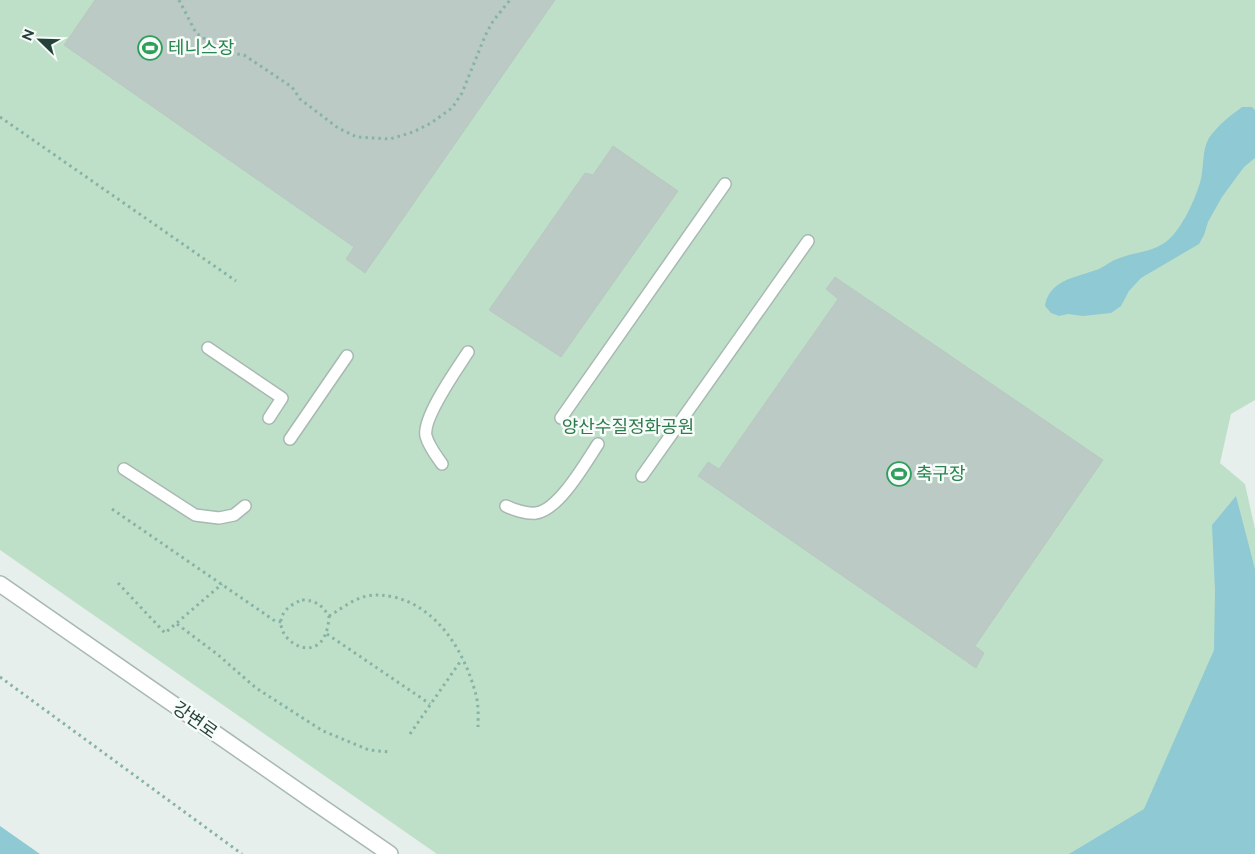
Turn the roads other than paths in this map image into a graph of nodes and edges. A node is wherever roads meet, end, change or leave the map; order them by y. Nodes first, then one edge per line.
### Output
1 (726, 184) dead end
2 (808, 241) dead end
3 (208, 348) dead end
4 (468, 352) dead end
5 (347, 356) dead end
6 (269, 418) dead end
7 (560, 418) dead end
8 (290, 439) dead end
9 (598, 444) dead end
10 (442, 464) dead end
11 (124, 469) dead end
12 (642, 476) dead end
13 (245, 506) dead end
14 (506, 506) dead end
15 (0, 584) edge
16 (390, 854) edge

1 - 7 lane
2 - 12 lane
3 - 6 lane
4 - 10 lane
5 - 8 lane
9 - 14 lane
11 - 13 lane
15 - 16 street, 강변로

